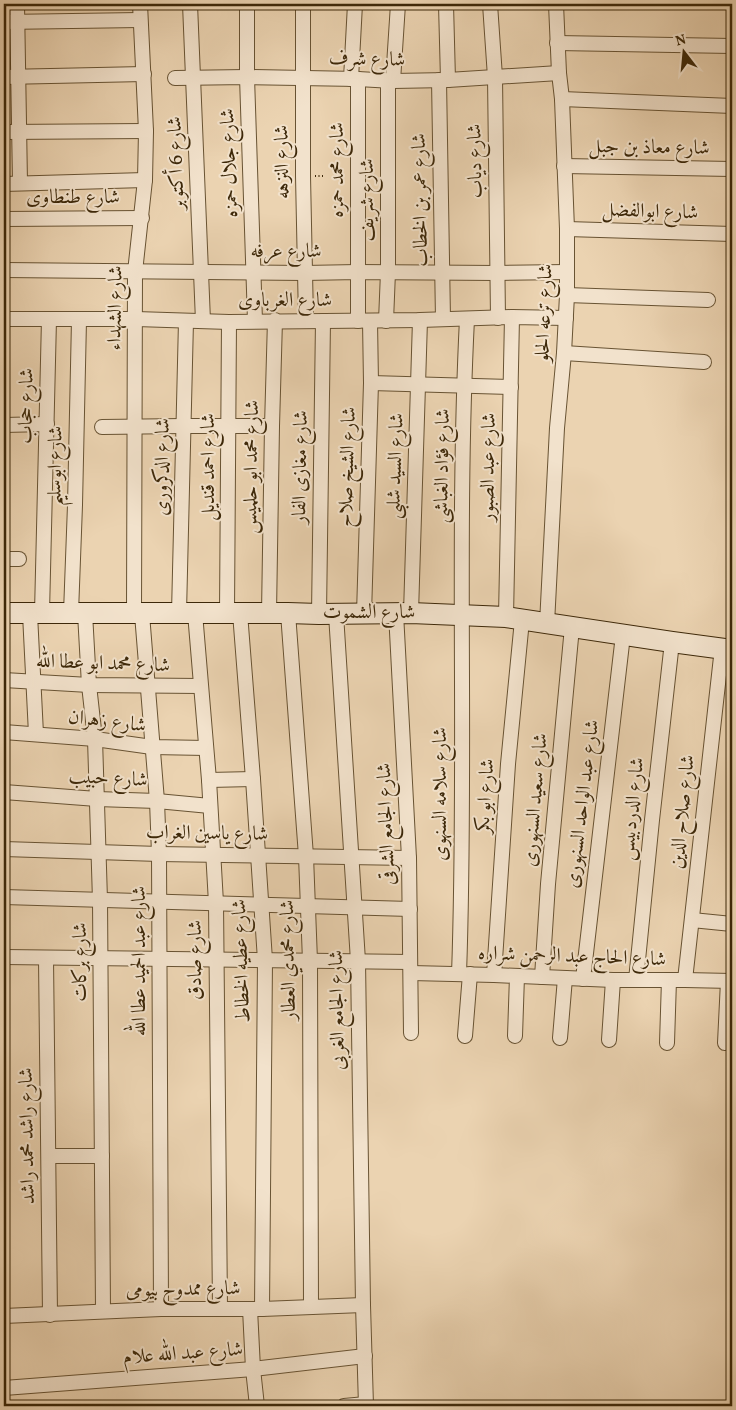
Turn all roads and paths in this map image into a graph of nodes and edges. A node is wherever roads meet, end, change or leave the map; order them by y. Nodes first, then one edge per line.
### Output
1 (17, 4) edge
2 (140, 4) edge
3 (190, 4) edge
4 (248, 4) edge
5 (303, 4) edge
6 (355, 4) edge
7 (398, 4) edge
8 (446, 4) edge
9 (490, 4) edge
10 (556, 4) edge
11 (140, 20) junction
12 (10, 22) edge
13 (557, 43) junction
14 (732, 46) edge
15 (558, 72) junction
16 (144, 74) junction
17 (4, 77) edge
18 (18, 77) junction
19 (247, 77) junction
20 (495, 77) junction
21 (174, 78) dead end
22 (194, 78) junction
23 (302, 78) junction
24 (355, 79) junction
25 (443, 80) junction
26 (391, 81) junction
27 (562, 100) junction
28 (732, 106) edge
29 (146, 131) junction
30 (4, 132) edge
31 (19, 132) junction
32 (564, 166) junction
33 (732, 170) edge
34 (145, 180) junction
35 (20, 183) junction
36 (4, 184) edge
37 (142, 218) junction
38 (4, 219) edge
39 (567, 229) junction
40 (732, 234) edge
41 (4, 270) edge
42 (135, 272) junction
43 (201, 272) junction
44 (252, 272) junction
45 (358, 272) junction
46 (388, 272) junction
47 (443, 272) junction
48 (567, 272) junction
49 (304, 273) junction
50 (497, 273) junction
51 (568, 295) junction
52 (708, 300) dead end
53 (512, 317) junction
54 (498, 318) junction
55 (566, 318) junction
56 (4, 319) edge
57 (50, 319) junction
58 (136, 319) junction
59 (443, 319) junction
60 (467, 319) junction
61 (79, 320) junction
62 (275, 320) junction
63 (306, 320) junction
64 (420, 320) junction
65 (186, 321) junction
66 (203, 321) junction
67 (255, 321) junction
68 (364, 321) junction
69 (386, 321) junction
70 (229, 322) junction
71 (323, 322) junction
72 (564, 354) junction
73 (704, 362) dead end
74 (370, 383) junction
75 (418, 384) junction
76 (463, 386) junction
77 (511, 387) junction
78 (47, 424) junction
79 (4, 425) edge
80 (183, 426) junction
81 (229, 426) junction
82 (272, 426) junction
83 (102, 427) dead end
84 (135, 427) junction
85 (4, 559) edge
86 (19, 559) dead end
87 (4, 613) edge
88 (36, 613) junction
89 (78, 613) junction
90 (187, 613) junction
91 (234, 613) junction
92 (278, 613) junction
93 (404, 613) junction
94 (138, 614) junction
95 (328, 614) junction
96 (364, 614) junction
97 (461, 614) junction
98 (514, 619) junction
99 (547, 624) junction
100 (572, 627) junction
101 (623, 635) junction
102 (672, 642) junction
103 (727, 649) edge
104 (4, 680) edge
105 (34, 682) junction
106 (89, 685) junction
107 (147, 685) junction
108 (200, 686) junction
109 (4, 732) edge
110 (36, 734) junction
111 (95, 740) junction
112 (152, 747) junction
113 (206, 748) junction
114 (253, 779) junction
115 (208, 780) junction
116 (4, 792) edge
117 (97, 800) junction
118 (157, 801) junction
119 (210, 806) junction
120 (4, 849) edge
121 (98, 852) junction
122 (159, 854) junction
123 (214, 854) junction
124 (258, 855) junction
125 (306, 856) junction
126 (351, 856) junction
127 (409, 858) junction
128 (4, 897) edge
129 (100, 900) junction
130 (160, 902) junction
131 (216, 903) junction
132 (261, 904) junction
133 (308, 906) junction
134 (355, 907) junction
135 (410, 909) junction
136 (692, 920) junction
137 (732, 924) edge
138 (4, 957) edge
139 (46, 958) junction
140 (100, 958) junction
141 (160, 959) junction
142 (216, 960) junction
143 (265, 960) junction
144 (310, 961) junction
145 (358, 961) junction
146 (410, 968) junction
147 (464, 974) junction
148 (494, 975) junction
149 (517, 976) junction
150 (542, 977) junction
151 (565, 978) junction
152 (583, 978) junction
153 (613, 980) junction
154 (636, 980) junction
155 (669, 980) junction
156 (685, 980) junction
157 (730, 981) edge
158 (411, 1033) dead end
159 (465, 1036) dead end
160 (515, 1036) dead end
161 (560, 1038) dead end
162 (609, 1040) dead end
163 (667, 1042) dead end
164 (725, 1043) dead end
165 (49, 1156) junction
166 (102, 1156) junction
167 (363, 1305) junction
168 (311, 1307) junction
169 (220, 1308) junction
170 (161, 1309) junction
171 (256, 1309) junction
172 (103, 1311) junction
173 (50, 1315) junction
174 (4, 1316) edge
175 (365, 1356) junction
176 (253, 1369) junction
177 (4, 1388) edge
178 (366, 1405) edge
179 (257, 1406) edge
180 (344, 1406) edge

1 - 12 street
2 - 11 street, شارع الشهداء
3 - 22 street, شارع 6 أكتوبر
4 - 19 street, شارع جلال حمزه
5 - 23 street, شارع النزهه
6 - 24 street, شارع محمد حمزه
7 - 26 street, شارع شريف
8 - 25 street, شارع عمر بن الخطاب
9 - 20 street, شارع دياب
10 - 13 street, شارع ترعه الحلو
11 - 12 street
11 - 16 street, شارع الشهداء
12 - 18 street
13 - 14 street
13 - 15 street, شارع ترعه الحلو
15 - 20 street, شارع شرف
15 - 27 street, شارع ترعه الحلو
16 - 18 street
16 - 29 street, شارع الشهداء
17 - 18 street
18 - 31 street
19 - 22 street, شارع شرف
19 - 23 street, شارع شرف
19 - 44 street, شارع جلال حمزه
20 - 25 street, شارع شرف
20 - 50 street, شارع دياب
21 - 22 street, شارع شرف
22 - 43 street, شارع 6 أكتوبر
23 - 24 street, شارع شرف
23 - 49 street, شارع النزهه
24 - 26 street, شارع شرف
24 - 45 street, شارع محمد حمزه
25 - 26 street, شارع شرف
25 - 47 street, شارع عمر بن الخطاب
26 - 46 street, شارع شريف
27 - 28 street
27 - 32 street, شارع ترعه الحلو
29 - 31 street
29 - 34 street, شارع الشهداء
30 - 31 street
31 - 35 street
32 - 33 street, شارع معاذ بن جبل
32 - 39 street, شارع ترعه الحلو
34 - 35 street
34 - 37 street, شارع الشهداء
35 - 36 street
37 - 38 street, شارع طنطاوى
37 - 42 street, شارع الشهداء
39 - 40 street, شارع ابوالفضل
39 - 48 street, شارع ترعه الحلو
41 - 42 street, شارع عرفه
42 - 43 street, شارع عرفه
42 - 58 street, شارع الشهداء
43 - 44 street, شارع عرفه
43 - 66 street, شارع 6 أكتوبر
44 - 49 street, شارع عرفه
44 - 67 street, شارع جلال حمزه
45 - 46 street, شارع عرفه
45 - 49 street, شارع عرفه
45 - 68 street, شارع محمد حمزه
46 - 47 street, شارع عرفه
46 - 69 street, شارع شريف
47 - 50 street, شارع عرفه
47 - 59 street, شارع عمر بن الخطاب
48 - 50 street, شارع عرفه
48 - 51 street, شارع ترعه الحلو
49 - 63 street, شارع النزهه
50 - 54 street, شارع دياب
51 - 52 street
51 - 55 street, شارع ترعه الحلو
53 - 54 street, شارع الغرباوى
53 - 55 street, شارع الغرباوى
53 - 77 street, شارع عبد الصبور
54 - 60 street, شارع الغرباوى
55 - 72 street, شارع ترعه الحلو
56 - 57 street, شارع الغرباوى
57 - 61 street, شارع الغرباوى
57 - 78 street, شارع حجاب
58 - 61 street, شارع الغرباوى
58 - 65 street, شارع الغرباوى
58 - 84 street, شارع الشهداء
59 - 60 street, شارع الغرباوى
59 - 64 street, شارع الغرباوى
60 - 76 street, شارع فؤاد الغباشى
61 - 89 street, شارع ابوسليم
62 - 63 street, شارع الغرباوى
62 - 67 street, شارع الغرباوى
62 - 82 street, شارع محمد ابو حلميس
63 - 71 street, شارع الغرباوى
64 - 69 street, شارع الغرباوى
64 - 75 street, شارع السيد شلبى
65 - 66 street, شارع الغرباوى
65 - 80 street, شارع الدكرورى
66 - 70 street, شارع الغرباوى
67 - 70 street, شارع الغرباوى
68 - 69 street, شارع الغرباوى
68 - 71 street, شارع الغرباوى
68 - 74 street, شارع الشيخ صلاح
70 - 81 street, شارع احمد قنديل
71 - 95 street, شارع مغازى الفار
72 - 73 street
72 - 99 street, شارع ترعه الحلو
74 - 75 street
74 - 96 street, شارع الشيخ صلاح
75 - 76 street
75 - 93 street, شارع السيد شلبى
76 - 77 street
76 - 97 street, شارع فؤاد الغباشى
77 - 98 street, شارع عبد الصبور
78 - 79 street
78 - 88 street, شارع حجاب
80 - 81 street
80 - 84 street
80 - 90 street, شارع الدكرورى
81 - 82 street
81 - 91 street, شارع احمد قنديل
82 - 92 street, شارع محمد ابو حلميس
83 - 84 street
84 - 94 street, شارع الشهداء
85 - 86 street
87 - 88 street, شارع الشموت
88 - 89 street, شارع الشموت
88 - 105 street, شارع حجاب
89 - 94 street, شارع الشموت
89 - 106 street, شارع بركات
90 - 91 street, شارع الشموت
90 - 94 street, شارع الشموت
90 - 108 street, شارع صادق
91 - 92 street, شارع الشموت
91 - 114 street, شارع عطيه الخطاط
92 - 95 street, شارع الشموت
92 - 125 street, شارع محمدي العطار
93 - 96 street, شارع الشموت
93 - 97 street, شارع الشموت
93 - 127 street, شارع الجامع الشرقى
94 - 107 street, شارع عبد الحميد عطا الله
95 - 96 street, شارع الشموت
95 - 126 street, شارع الجامع الغربى
97 - 98 street, شارع الشموت
97 - 147 street, شارع سلامه السنهوى
98 - 99 street, شارع الشموت
98 - 148 street, شارع ابو بكر
99 - 100 street, شارع الشموت
100 - 101 street, شارع الشموت
100 - 150 street, شارع سعيد السنهورى
101 - 102 street, شارع الشموت
101 - 152 street, شارع عبد الواحد السنهورى
102 - 103 street, شارع الشموت
102 - 154 street, شارع الدردبيس
103 - 136 street, شارع صلاح الدين
104 - 105 street, شارع محمد ابو عطا الله
105 - 106 street, شارع محمد ابو عطا الله
105 - 110 street, شارع حجاب
106 - 107 street, شارع محمد ابو عطا الله
106 - 111 street, شارع بركات
107 - 108 street, شارع محمد ابو عطا الله
107 - 112 street, شارع عبد الحميد عطا الله
108 - 113 street, شارع صادق
109 - 110 street, شارع زهران
110 - 111 street, شارع زهران
111 - 112 street, شارع زهران
111 - 117 street, شارع بركات
112 - 113 street, شارع زهران
112 - 118 street, شارع عبد الحميد عطا الله
113 - 115 street, شارع صادق
114 - 115 street
114 - 124 street, شارع عطيه الخطاط
115 - 119 street, شارع صادق
116 - 117 street, شارع حبيب
117 - 118 street, شارع حبيب
117 - 121 street, شارع بركات
118 - 119 street, شارع حبيب
118 - 122 street, شارع عبد الحميد عطا الله
119 - 123 street, شارع صادق
120 - 121 street, شارع ياسين الغراب
121 - 122 street, شارع ياسين الغراب
121 - 129 street, شارع بركات
122 - 123 street, شارع ياسين الغراب
122 - 130 street, شارع عبد الحميد عطا الله
123 - 124 street, شارع ياسين الغراب
123 - 131 street, شارع صادق
124 - 125 street, شارع ياسين الغراب
124 - 132 street, شارع عطيه الخطاط
125 - 126 street, شارع ياسين الغراب
125 - 133 street, شارع محمدي العطار
126 - 127 street, شارع ياسين الغراب
126 - 134 street, شارع الجامع الغربى
127 - 135 street, شارع الجامع الشرقى
128 - 129 street
129 - 130 street
129 - 140 street, شارع بركات
130 - 131 street
130 - 141 street, شارع عبد الحميد عطا الله
131 - 132 street
131 - 142 street, شارع صادق
132 - 133 street
132 - 143 street, شارع عطيه الخطاط
133 - 134 street
133 - 144 street, شارع محمدي العطار
134 - 135 street
134 - 145 street, شارع الجامع الغربى
135 - 146 street, شارع الجامع الشرقى
136 - 137 street
136 - 156 street, شارع صلاح الدين
138 - 139 street, شارع الحاج عبد الرحمن شراره
139 - 140 street, شارع الحاج عبد الرحمن شراره
139 - 165 street, شارع راشد محمد راشد
140 - 141 street, شارع الحاج عبد الرحمن شراره
140 - 166 street, شارع بركات
141 - 142 street, شارع الحاج عبد الرحمن شراره
141 - 170 street, شارع عبد الحميد عطا الله
142 - 143 street, شارع الحاج عبد الرحمن شراره
142 - 169 street, شارع صادق
143 - 144 street, شارع الحاج عبد الرحمن شراره
143 - 171 street, شارع عطيه الخطاط
144 - 145 street, شارع الحاج عبد الرحمن شراره
144 - 168 street, شارع محمدي العطار
145 - 146 street, شارع الحاج عبد الرحمن شراره
145 - 167 street, شارع الجامع الغربى
146 - 147 street, شارع الحاج عبد الرحمن شراره
146 - 158 street, شارع الجامع الشرقى
147 - 148 street, شارع الحاج عبد الرحمن شراره
147 - 159 street, شارع سلامه السنهوى
148 - 149 street, شارع الحاج عبد الرحمن شراره
149 - 150 street, شارع الحاج عبد الرحمن شراره
149 - 160 street
150 - 151 street, شارع الحاج عبد الرحمن شراره
151 - 152 street, شارع الحاج عبد الرحمن شراره
151 - 161 street
152 - 153 street, شارع الحاج عبد الرحمن شراره
153 - 154 street, شارع الحاج عبد الرحمن شراره
153 - 162 street
154 - 155 street, شارع الحاج عبد الرحمن شراره
155 - 156 street, شارع الحاج عبد الرحمن شراره
155 - 163 street
156 - 157 street, شارع الحاج عبد الرحمن شراره
157 - 164 street
165 - 166 street
165 - 173 street, شارع راشد محمد راشد
166 - 172 street, شارع بركات
167 - 168 street, شارع ممدوح بيومى
167 - 175 street, شارع الجامع الغربى
168 - 171 street, شارع ممدوح بيومى
169 - 170 street, شارع ممدوح بيومى
169 - 171 street, شارع ممدوح بيومى
170 - 172 street, شارع ممدوح بيومى
171 - 176 street, شارع عطيه الخطاط
172 - 173 street, شارع ممدوح بيومى
173 - 174 street, شارع ممدوح بيومى
175 - 176 street, شارع عبد الله علام
175 - 178 street, شارع الجامع الغربى
176 - 177 street, شارع عبد الله علام
176 - 179 street, شارع عطيه الخطاط
178 - 180 street

